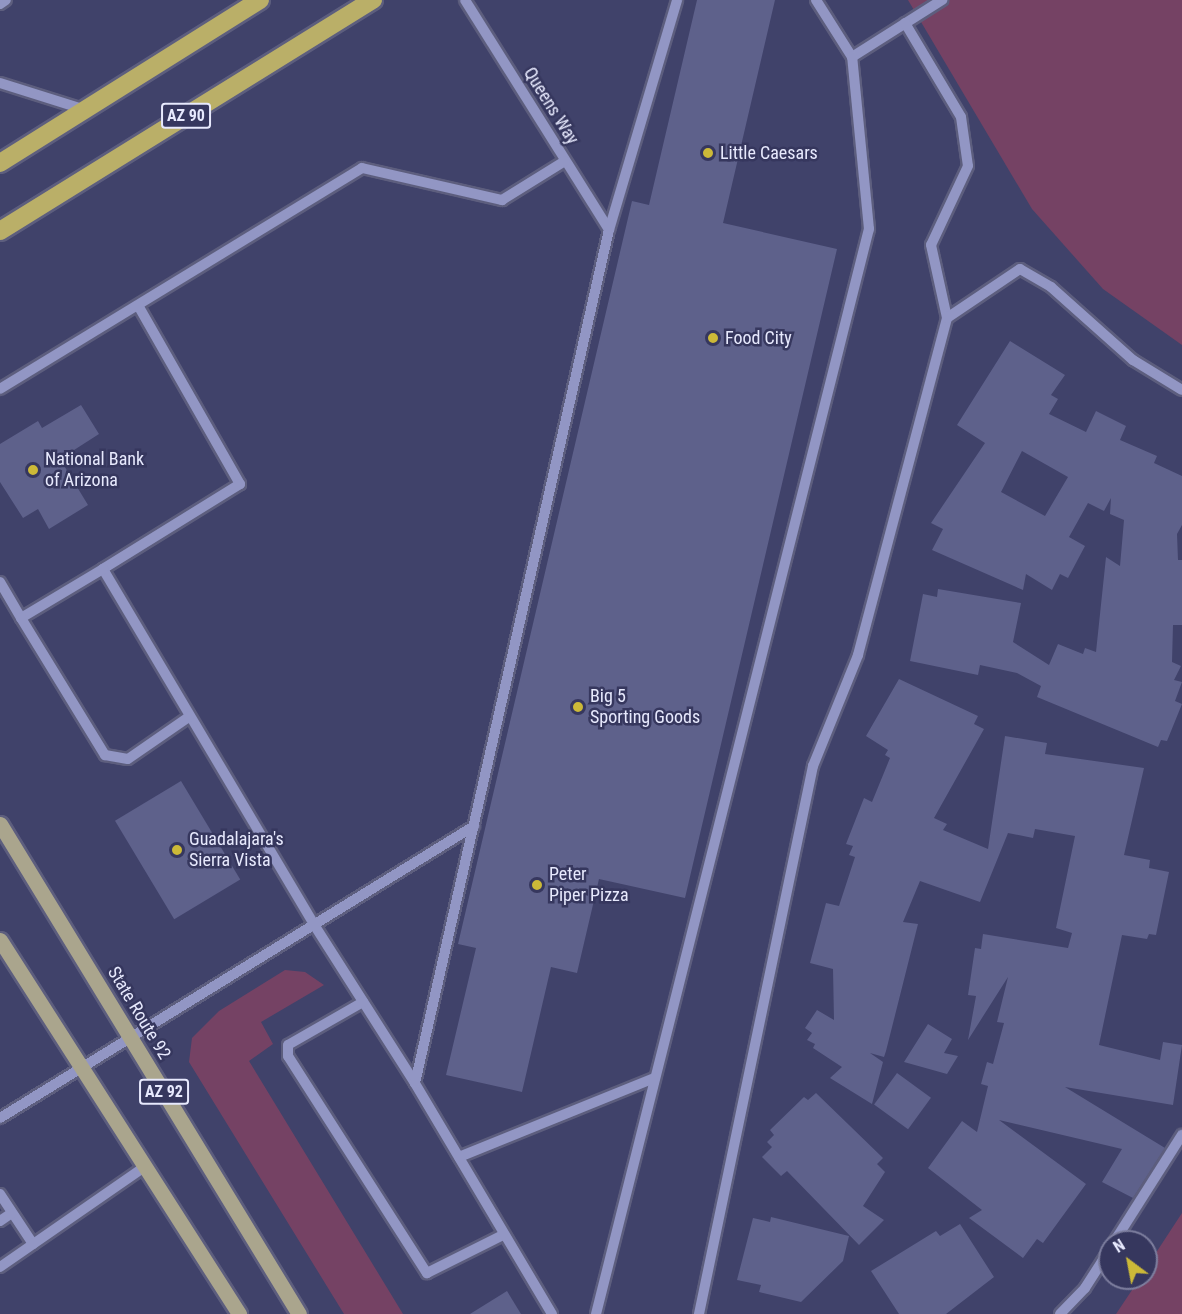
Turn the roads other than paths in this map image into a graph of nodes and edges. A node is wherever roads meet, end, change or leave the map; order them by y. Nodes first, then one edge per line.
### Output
1 (6, 0) edge
2 (260, 0) edge
3 (373, 0) edge
4 (465, 0) edge
5 (677, 0) edge
6 (816, 0) edge
7 (942, 0) edge
8 (0, 4) edge
9 (905, 23) junction
10 (852, 57) junction
11 (0, 83) edge
12 (87, 110) junction
13 (565, 160) junction
14 (0, 163) edge
15 (609, 230) junction
16 (0, 231) edge
17 (138, 307) junction
18 (947, 318) junction
19 (0, 389) edge
20 (1182, 390) edge
21 (103, 569) junction
22 (0, 582) edge
23 (21, 618) junction
24 (190, 716) junction
25 (0, 824) edge
26 (474, 826) junction
27 (313, 923) junction
28 (0, 940) edge
29 (363, 1002) junction
30 (130, 1036) junction
31 (84, 1065) junction
32 (656, 1078) junction
33 (415, 1083) junction
34 (0, 1118) edge
35 (1182, 1135) edge
36 (459, 1157) junction
37 (147, 1166) junction
38 (0, 1194) edge
39 (12, 1213) junction
40 (0, 1221) edge
41 (1122, 1230) edge
42 (503, 1235) junction
43 (33, 1244) junction
44 (0, 1267) edge
45 (1098, 1268) edge
46 (239, 1314) edge
47 (299, 1314) edge
48 (552, 1314) edge
49 (596, 1314) edge
50 (699, 1314) edge
51 (1060, 1314) edge

1 - 8 street
2 - 12 highway
3 - 16 highway, AZ 90
4 - 13 street, Queens Way
5 - 15 street
6 - 10 street
7 - 9 street
9 - 10 street
9 - 18 street
10 - 32 street
11 - 12 street
12 - 14 highway
13 - 15 street, Queens Way
13 - 17 street
15 - 26 street
17 - 19 street
17 - 21 street
18 - 20 street
18 - 50 street
21 - 23 street
21 - 24 street
22 - 23 street
23 - 24 street
24 - 27 street
25 - 30 main road, State Route 92 / AZ 92
26 - 27 street
26 - 33 street
27 - 29 street
27 - 30 street
28 - 31 main road, AZ 92
29 - 33 street
29 - 42 street
30 - 31 street
30 - 47 main road, State Route 92 / AZ 92
31 - 34 street
31 - 37 main road, AZ 92
32 - 36 street
32 - 49 street
33 - 36 street
35 - 41 street
36 - 42 street
37 - 43 street
37 - 46 main road, AZ 92
38 - 39 street
39 - 40 street
39 - 43 street
42 - 48 street
43 - 44 street
45 - 51 street

